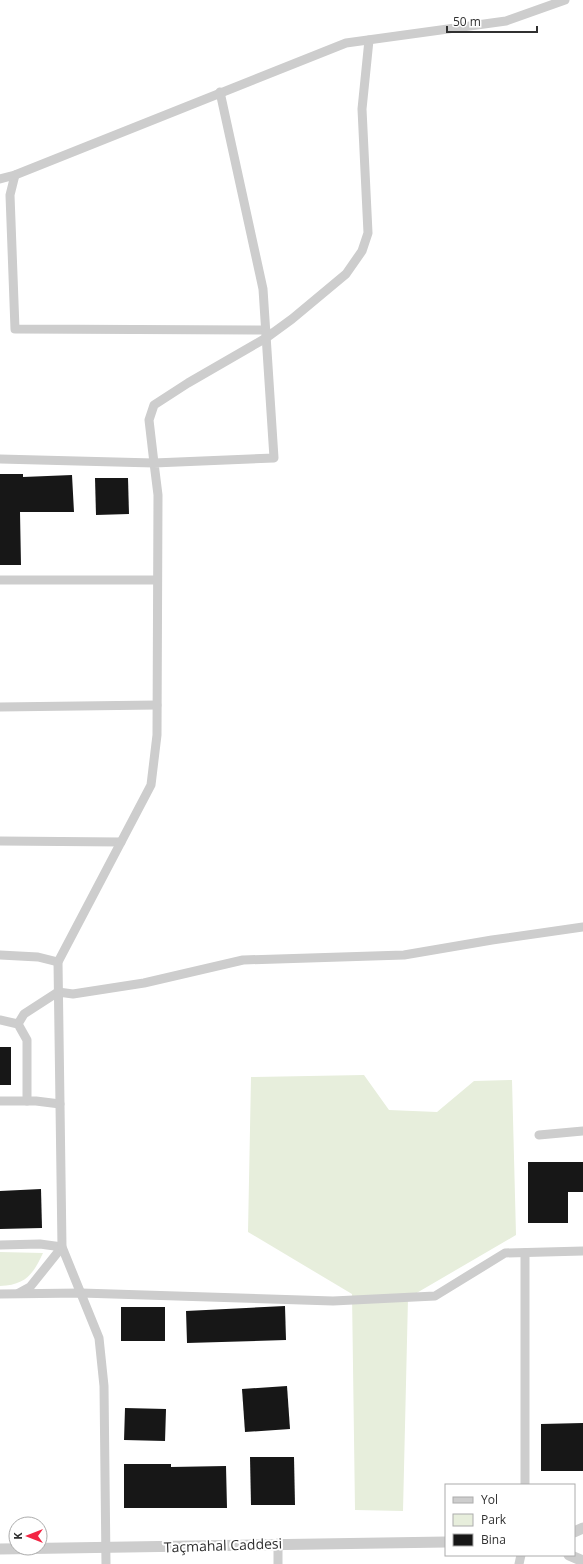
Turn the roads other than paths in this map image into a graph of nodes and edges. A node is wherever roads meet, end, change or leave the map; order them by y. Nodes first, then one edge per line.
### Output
1 (565, 0) edge
2 (368, 40) junction
3 (220, 92) junction
4 (15, 175) junction
5 (0, 179) edge
6 (266, 334) junction
7 (0, 459) edge
8 (154, 463) junction
9 (0, 580) edge
10 (157, 580) junction
11 (157, 706) junction
12 (0, 707) edge
13 (0, 841) edge
14 (121, 842) junction
15 (583, 927) edge
16 (0, 955) edge
17 (58, 962) junction
18 (58, 992) junction
19 (0, 1020) edge
20 (18, 1024) junction
21 (0, 1101) edge
22 (27, 1101) junction
23 (60, 1104) junction
24 (583, 1131) edge
25 (540, 1135) dead end
26 (0, 1244) edge
27 (62, 1247) junction
28 (583, 1251) edge
29 (525, 1252) junction
30 (81, 1293) junction
31 (0, 1294) edge
32 (16, 1294) junction
33 (525, 1484) edge
34 (445, 1542) edge
35 (278, 1543) junction
36 (106, 1548) junction
37 (0, 1549) edge
38 (571, 1556) edge
39 (583, 1561) edge
40 (106, 1564) edge
41 (278, 1564) edge

1 - 2 street
2 - 3 street
2 - 6 street
3 - 4 street
3 - 6 street
4 - 5 street
4 - 6 street
6 - 8 street
6 - 8 street
7 - 8 street
8 - 10 street
9 - 10 street
10 - 11 street
11 - 12 street
11 - 14 street
13 - 14 street
14 - 17 street
15 - 18 street
16 - 17 street
17 - 18 street
18 - 20 street
18 - 23 street
19 - 20 street
20 - 22 street
21 - 22 street
22 - 23 street
23 - 27 street
24 - 25 street
26 - 27 street
27 - 30 street
27 - 32 street
28 - 29 street
29 - 30 street
29 - 33 street
30 - 32 street
30 - 36 street
31 - 32 street
34 - 35 street, Taçmahal Caddesi
35 - 36 street, Taçmahal Caddesi
35 - 41 street
36 - 37 street, Taçmahal Caddesi
36 - 40 street
38 - 39 street

